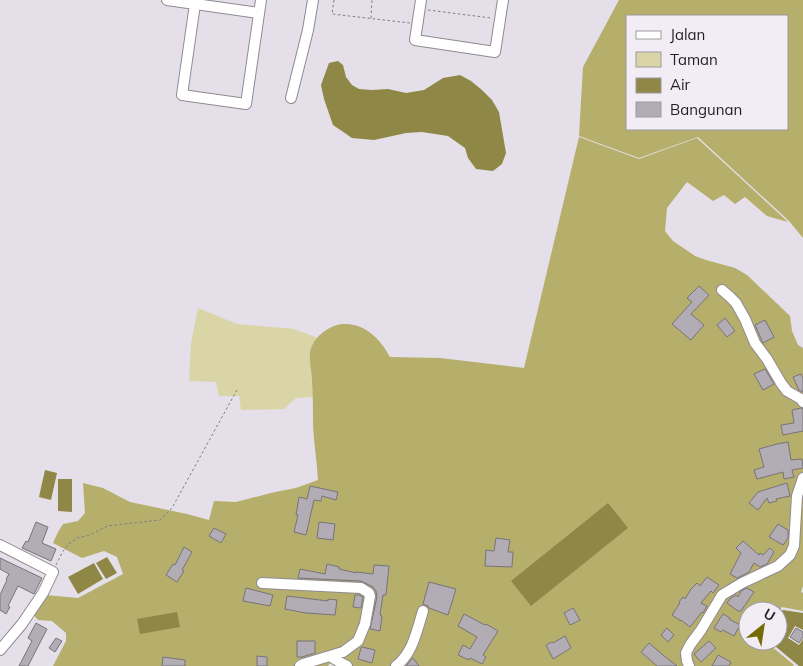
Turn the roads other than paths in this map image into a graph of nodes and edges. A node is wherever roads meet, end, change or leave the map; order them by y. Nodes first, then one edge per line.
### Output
1 (167, 0) edge
2 (260, 0) edge
3 (313, 0) edge
4 (502, 0) edge
5 (195, 4) junction
6 (420, 5) edge
7 (259, 13) junction
8 (291, 98) dead end
9 (722, 290) dead end
10 (803, 402) edge
11 (803, 478) edge
12 (0, 545) edge
13 (262, 583) dead end
14 (423, 611) dead end
15 (0, 650) edge
16 (330, 656) junction
17 (300, 666) edge
18 (347, 666) edge
19 (396, 666) edge
20 (689, 666) edge

1 - 5 street
2 - 7 street
3 - 8 street
4 - 6 street
5 - 7 street
5 - 7 street
9 - 10 street
11 - 20 street
12 - 15 street
13 - 16 street
14 - 19 street
16 - 17 street
16 - 18 street

